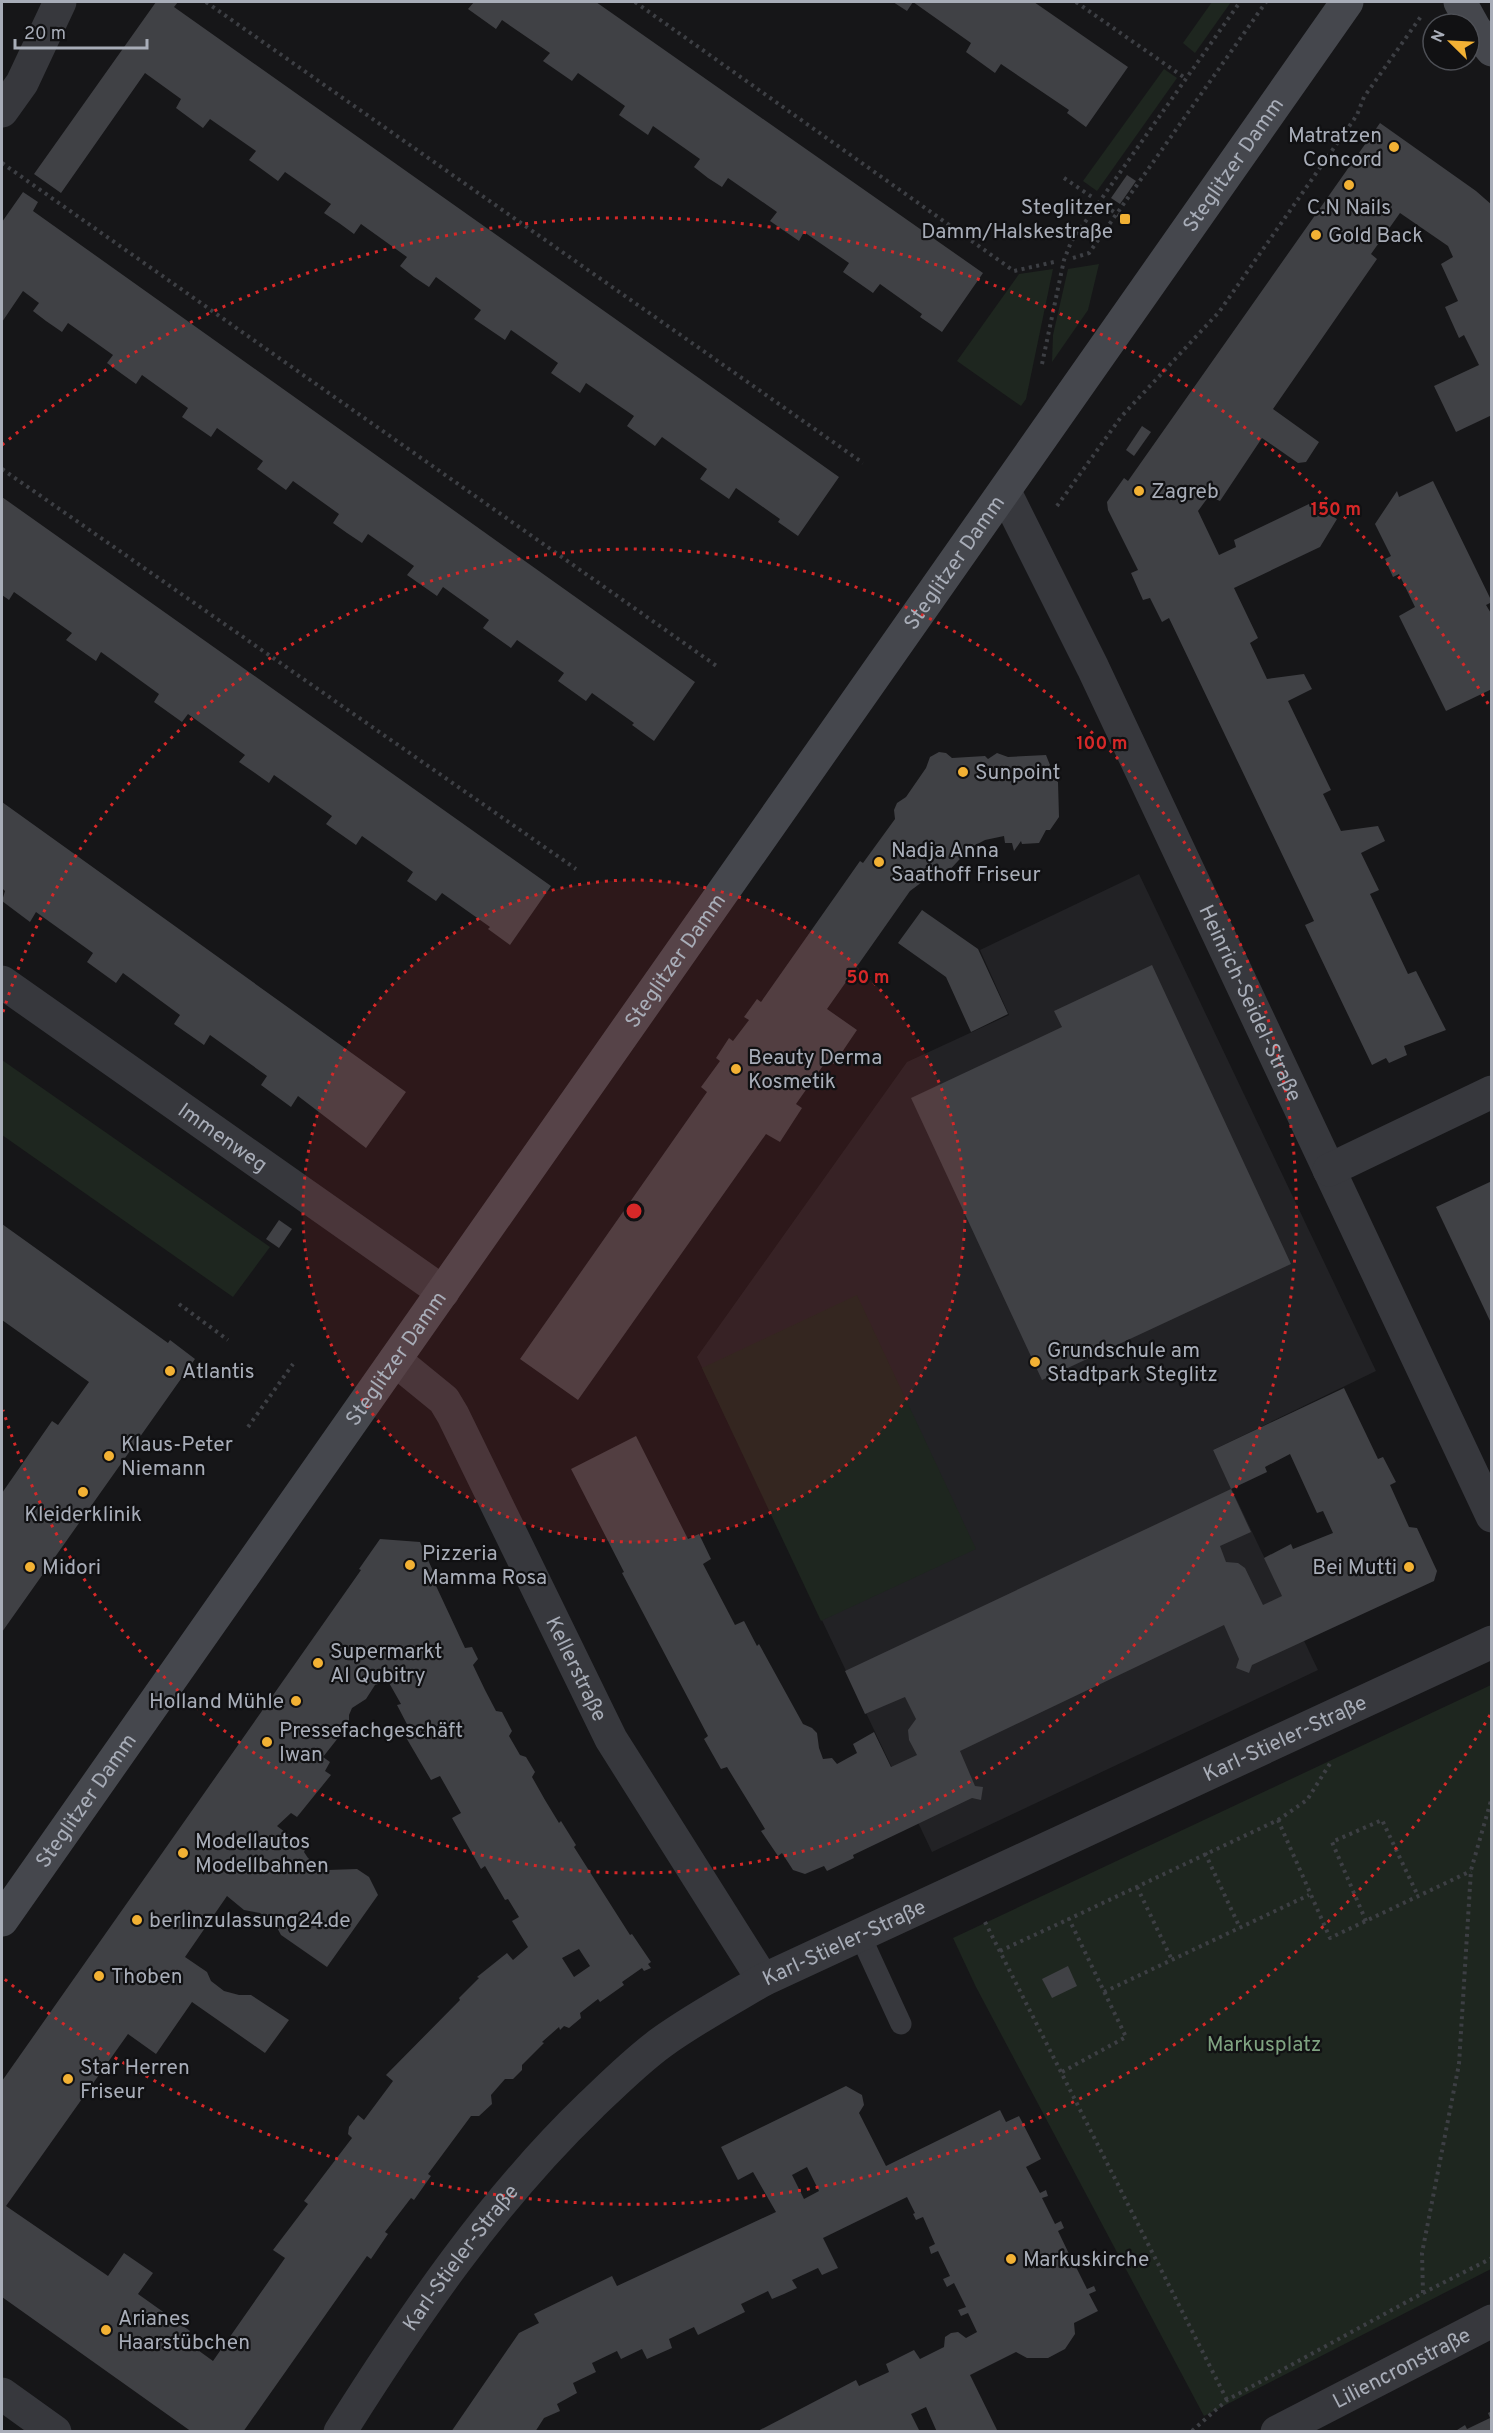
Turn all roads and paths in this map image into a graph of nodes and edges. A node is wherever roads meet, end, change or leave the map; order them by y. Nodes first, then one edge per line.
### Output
1 (60, 2) edge
2 (206, 2) edge
3 (635, 2) edge
4 (1076, 2) edge
5 (1240, 2) edge
6 (1266, 2) edge
7 (1347, 2) edge
8 (1460, 2) edge
9 (1424, 11) dead end
10 (1491, 50) edge
11 (1185, 78) junction
12 (2, 111) edge
13 (2, 163) edge
14 (1064, 178) dead end
15 (1092, 197) dead end
16 (1105, 206) dead end
17 (1117, 214) junction
18 (1125, 219) dead end
19 (1072, 258) dead end
20 (1054, 262) dead end
21 (1041, 370) dead end
22 (863, 463) dead end
23 (2, 470) edge
24 (1005, 492) junction
25 (1056, 508) dead end
26 (718, 667) dead end
27 (576, 869) dead end
28 (2, 982) edge
29 (1491, 1092) edge
30 (1329, 1170) junction
31 (443, 1292) junction
32 (179, 1304) dead end
33 (228, 1340) dead end
34 (395, 1360) junction
35 (293, 1364) dead end
36 (248, 1427) dead end
37 (1491, 1516) edge
38 (1491, 1642) edge
39 (1335, 1756) dead end
40 (1491, 1797) edge
41 (1278, 1820) junction
42 (1205, 1853) junction
43 (1471, 1870) junction
44 (1137, 1887) junction
45 (1309, 1895) junction
46 (1418, 1896) junction
47 (3, 1916) edge
48 (1069, 1919) junction
49 (985, 1921) dead end
50 (1366, 1921) junction
51 (1240, 1928) junction
52 (860, 1935) junction
53 (1000, 1951) junction
54 (1172, 1959) junction
55 (763, 1980) junction
56 (1104, 1992) junction
57 (901, 2024) dead end
58 (1062, 2072) junction
59 (1491, 2258) edge
60 (1423, 2294) junction
61 (1491, 2321) edge
62 (2, 2394) edge
63 (1227, 2400) junction
64 (1192, 2431) edge
65 (55, 2432) edge
66 (340, 2432) edge
67 (1277, 2432) edge

1 - 12 street
2 - 22 path
3 - 20 path
4 - 11 path
5 - 11 path
6 - 17 path
7 - 24 main road, Steglitzer Damm
8 - 10 main road
9 - 25 path
11 - 21 path
13 - 26 path
14 - 15 path
16 - 17 path
17 - 18 path
17 - 19 path
23 - 27 path
24 - 30 street, Heinrich-Seidel-Straße
24 - 31 main road, Steglitzer Damm
28 - 31 street, Immenweg
29 - 30 street
30 - 37 street, Heinrich-Seidel-Straße
31 - 34 main road, Steglitzer Damm
32 - 33 path
34 - 47 main road, Steglitzer Damm
34 - 55 street, Kellerstraße
35 - 36 path
38 - 52 street, Karl-Stieler-Straße
39 - 41 path
40 - 43 path
41 - 42 path
41 - 45 path
42 - 44 path
42 - 51 path
43 - 46 path
43 - 60 path
44 - 48 path
44 - 54 path
45 - 50 path
45 - 51 path
46 - 50 path
46 - 50 path
48 - 53 path
48 - 56 path
49 - 53 path
51 - 54 path
52 - 55 street, Karl-Stieler-Straße
52 - 57 lane
53 - 58 path
54 - 56 path
55 - 66 street, Karl-Stieler-Straße
56 - 58 path
58 - 63 path
59 - 60 path
60 - 63 path
61 - 67 street, Liliencronstraße
62 - 65 street
63 - 64 path

